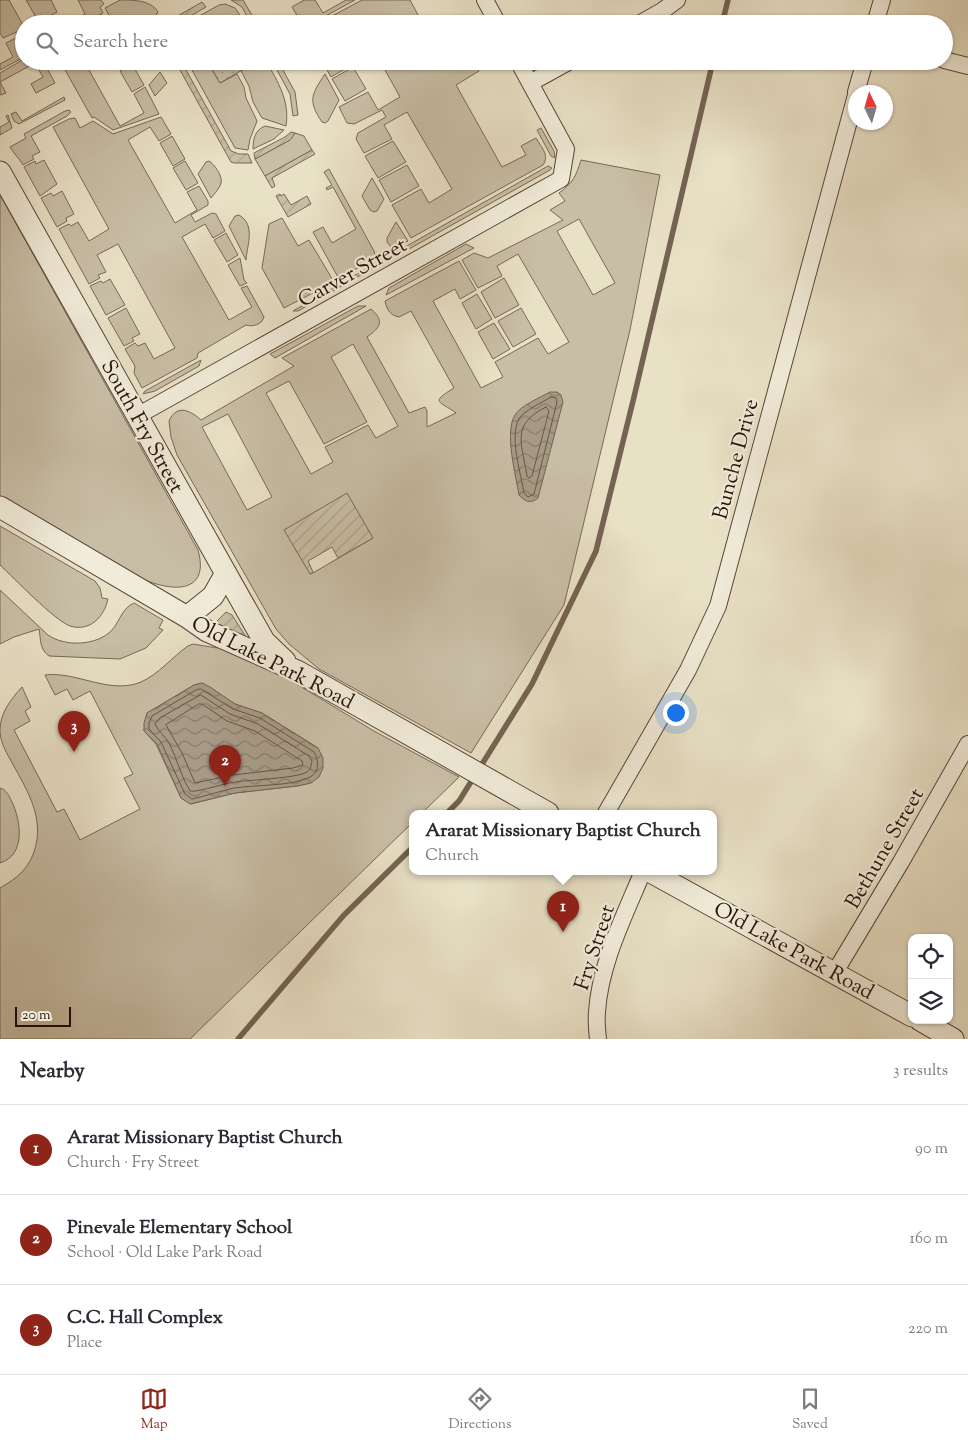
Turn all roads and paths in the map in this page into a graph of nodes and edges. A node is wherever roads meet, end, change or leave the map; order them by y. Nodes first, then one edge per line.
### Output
1 (484, 0) edge
2 (677, 0) edge
3 (882, 0) edge
4 (493, 15) edge
5 (655, 15) edge
6 (878, 15) edge
7 (953, 62) edge
8 (968, 66) edge
9 (523, 70) edge
10 (554, 70) edge
11 (863, 70) edge
12 (530, 83) junction
13 (858, 85) edge
14 (848, 124) edge
15 (0, 172) edge
16 (137, 416) junction
17 (0, 507) edge
18 (226, 574) junction
19 (187, 618) junction
20 (297, 671) junction
21 (968, 744) edge
22 (543, 810) edge
23 (608, 810) edge
24 (641, 875) edge
25 (656, 875) edge
26 (835, 972) junction
27 (908, 1014) edge
28 (927, 1024) edge
29 (598, 1039) edge
30 (953, 1039) edge

1 - 4 street
2 - 5 street
3 - 6 street
7 - 8 street
9 - 12 street
10 - 12 street
11 - 13 street, Bunche Drive
12 - 16 street, Carver Street
14 - 23 street, Bunche Drive
15 - 16 street, South Fry Street
16 - 18 street, South Fry Street
17 - 19 street, Old Lake Park Road
18 - 19 street
18 - 20 street, South Fry Street
19 - 20 street, Old Lake Park Road
20 - 22 street, Old Lake Park Road
21 - 26 street, Bethune Street
24 - 29 street, Fry Street
25 - 26 street, Old Lake Park Road
26 - 27 street, Old Lake Park Road
28 - 30 street

